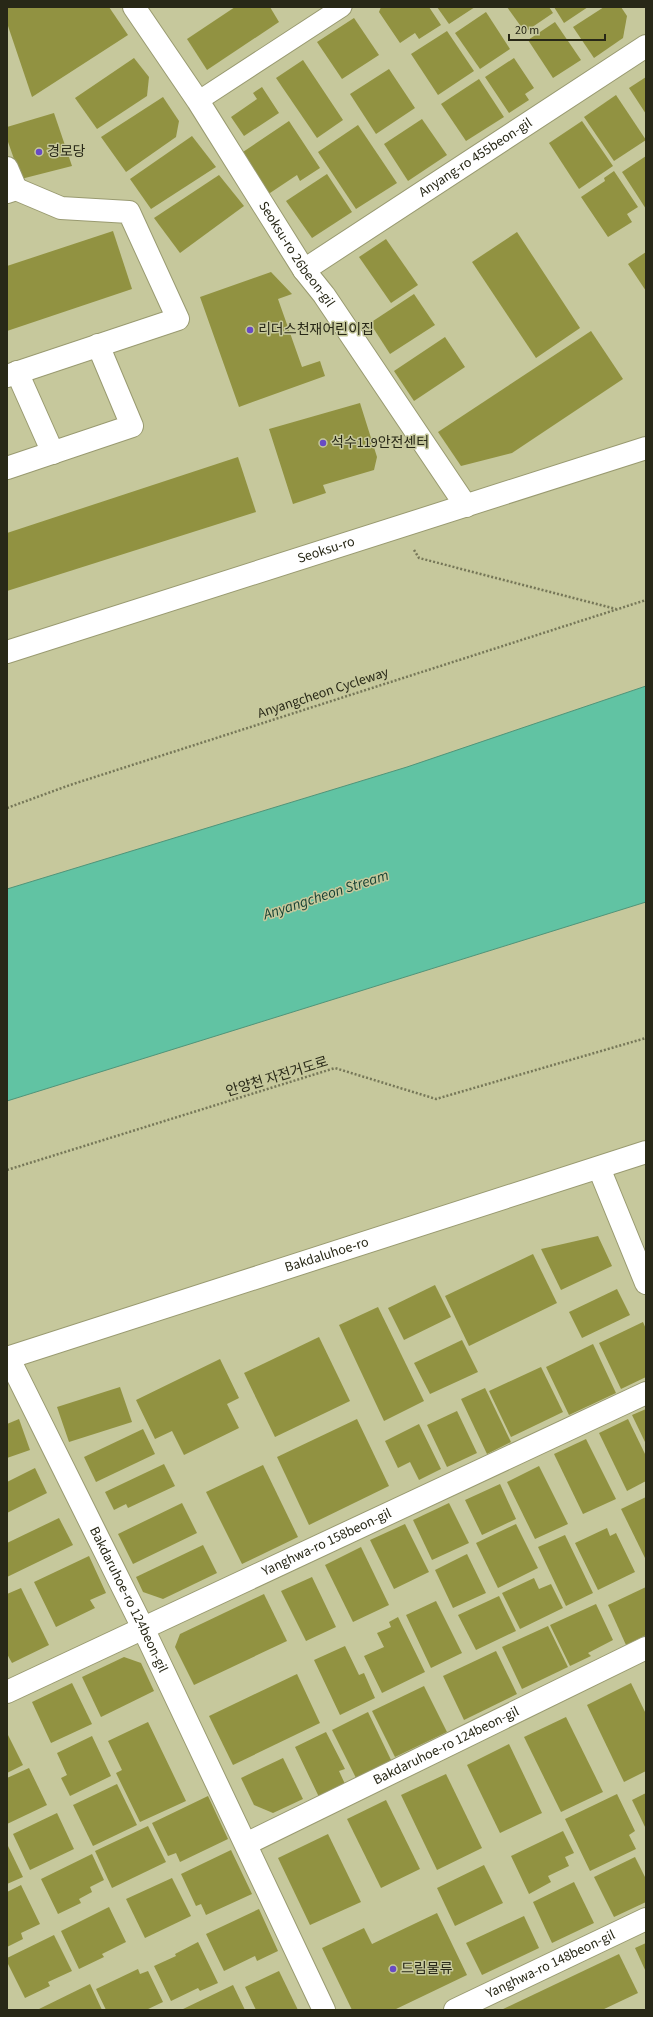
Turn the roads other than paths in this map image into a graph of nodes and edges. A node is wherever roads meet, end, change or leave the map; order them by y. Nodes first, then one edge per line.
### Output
1 (134, 7) edge
2 (342, 7) edge
3 (646, 46) edge
4 (198, 101) junction
5 (7, 168) edge
6 (11, 190) edge
7 (304, 270) junction
8 (98, 345) junction
9 (12, 374) edge
10 (646, 448) edge
11 (53, 453) junction
12 (7, 468) edge
13 (466, 506) junction
14 (7, 652) edge
15 (646, 1152) edge
16 (599, 1168) junction
17 (646, 1283) edge
18 (7, 1357) edge
19 (646, 1393) edge
20 (143, 1628) junction
21 (646, 1648) edge
22 (7, 1692) edge
23 (246, 1844) junction
24 (646, 1919) edge
25 (324, 2010) edge
26 (455, 2010) edge

1 - 4 street, Seoksu-ro 26beon-gil
2 - 4 lane
3 - 7 street, Anyang-ro 455beon-gil
4 - 7 street, Seoksu-ro 26beon-gil
5 - 6 street
6 - 8 street
7 - 13 street, Seoksu-ro 26beon-gil
8 - 9 street
8 - 11 street
9 - 11 street
10 - 13 street, Seoksu-ro
11 - 12 street
13 - 14 street, Seoksu-ro
15 - 16 street, Bakdaluhoe-ro
16 - 17 street
16 - 18 street, Bakdaluhoe-ro
18 - 20 street, Bakdaruhoe-ro 124beon-gil
19 - 20 street, Yanghwa-ro 158beon-gil
20 - 22 street, Yanghwa-ro 158beon-gil
20 - 23 street, Bakdaruhoe-ro 124beon-gil
21 - 23 street, Bakdaruhoe-ro 124beon-gil
23 - 25 street, Bakdaruhoe-ro 124beon-gil
24 - 26 street, Yanghwa-ro 148beon-gil

